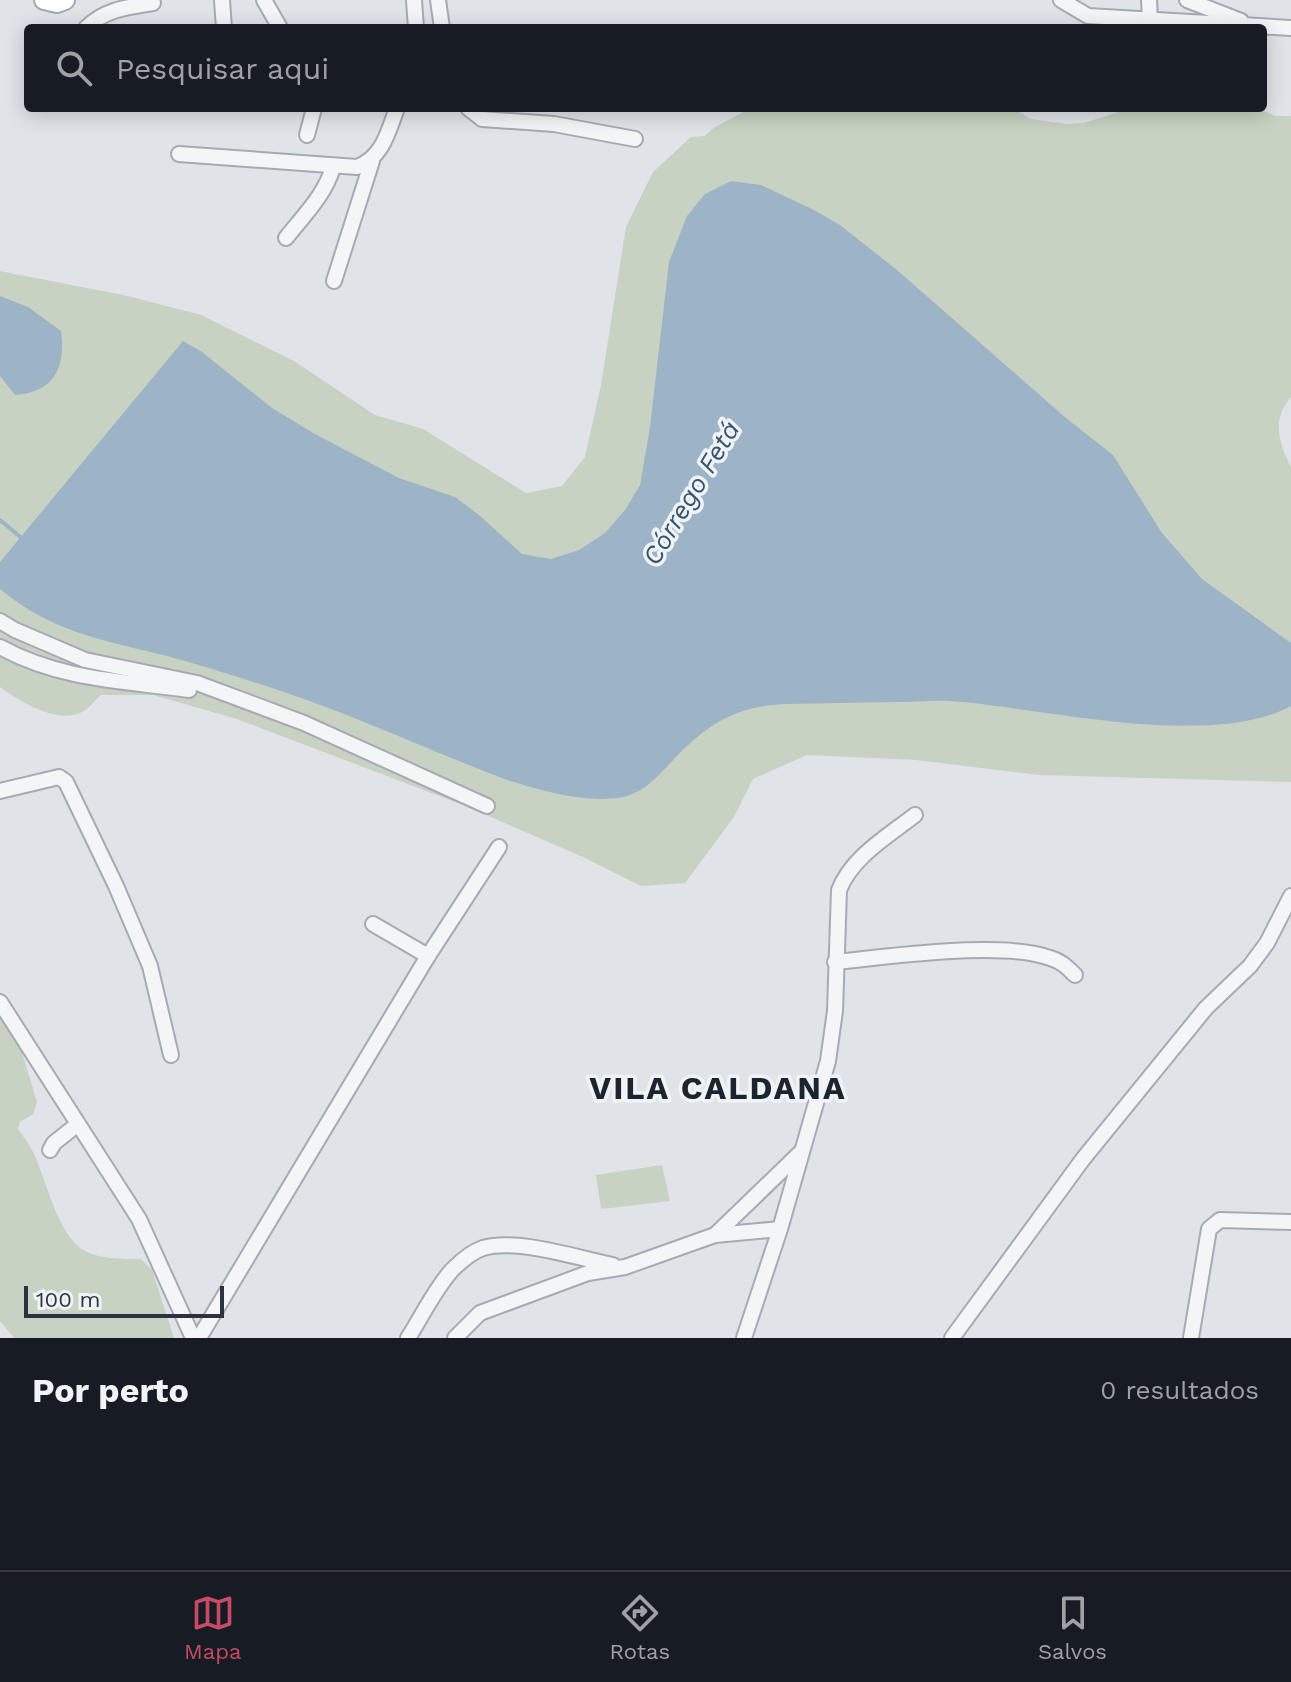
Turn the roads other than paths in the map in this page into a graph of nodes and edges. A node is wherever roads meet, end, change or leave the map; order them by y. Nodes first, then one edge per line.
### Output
1 (44, 0) edge
2 (65, 0) edge
3 (222, 0) edge
4 (264, 0) edge
5 (414, 0) edge
6 (438, 0) edge
7 (1061, 0) edge
8 (1149, 0) edge
9 (1187, 0) edge
10 (153, 3) dead end
11 (1150, 22) junction
12 (90, 24) edge
13 (224, 24) edge
14 (278, 24) edge
15 (416, 24) edge
16 (441, 24) edge
17 (1193, 24) edge
18 (1249, 24) edge
19 (1267, 27) edge
20 (1291, 28) edge
21 (313, 112) edge
22 (395, 112) edge
23 (473, 112) edge
24 (307, 135) dead end
25 (635, 139) dead end
26 (179, 154) dead end
27 (372, 161) junction
28 (333, 167) junction
29 (286, 238) dead end
30 (334, 281) dead end
31 (0, 621) edge
32 (0, 647) edge
33 (227, 695) junction
34 (0, 791) edge
35 (487, 806) dead end
36 (915, 815) dead end
37 (499, 847) dead end
38 (1291, 896) edge
39 (373, 924) dead end
40 (428, 956) junction
41 (835, 962) junction
42 (1075, 975) dead end
43 (0, 1002) edge
44 (171, 1055) dead end
45 (78, 1124) junction
46 (50, 1150) dead end
47 (803, 1150) junction
48 (1291, 1222) edge
49 (780, 1229) junction
50 (715, 1235) junction
51 (625, 1267) junction
52 (196, 1338) edge
53 (408, 1338) edge
54 (455, 1338) edge
55 (744, 1338) edge
56 (952, 1338) edge
57 (1191, 1338) edge

1 - 2 main road
3 - 13 street
4 - 14 street
5 - 15 street
6 - 16 street
7 - 11 street
8 - 11 street
9 - 18 street
10 - 12 street
11 - 17 street
19 - 20 street
21 - 24 street
22 - 27 street
23 - 25 street
26 - 28 street
27 - 28 street
27 - 30 street
28 - 29 street
31 - 33 street
32 - 33 street
33 - 35 street
34 - 44 street
36 - 41 street
37 - 40 street
38 - 56 street
39 - 40 street
40 - 52 street
41 - 42 street
41 - 47 street
43 - 45 street
45 - 46 street
45 - 52 street
47 - 49 street
47 - 50 street
48 - 57 street
49 - 50 street
49 - 55 street
50 - 51 street
51 - 53 street
51 - 54 street

